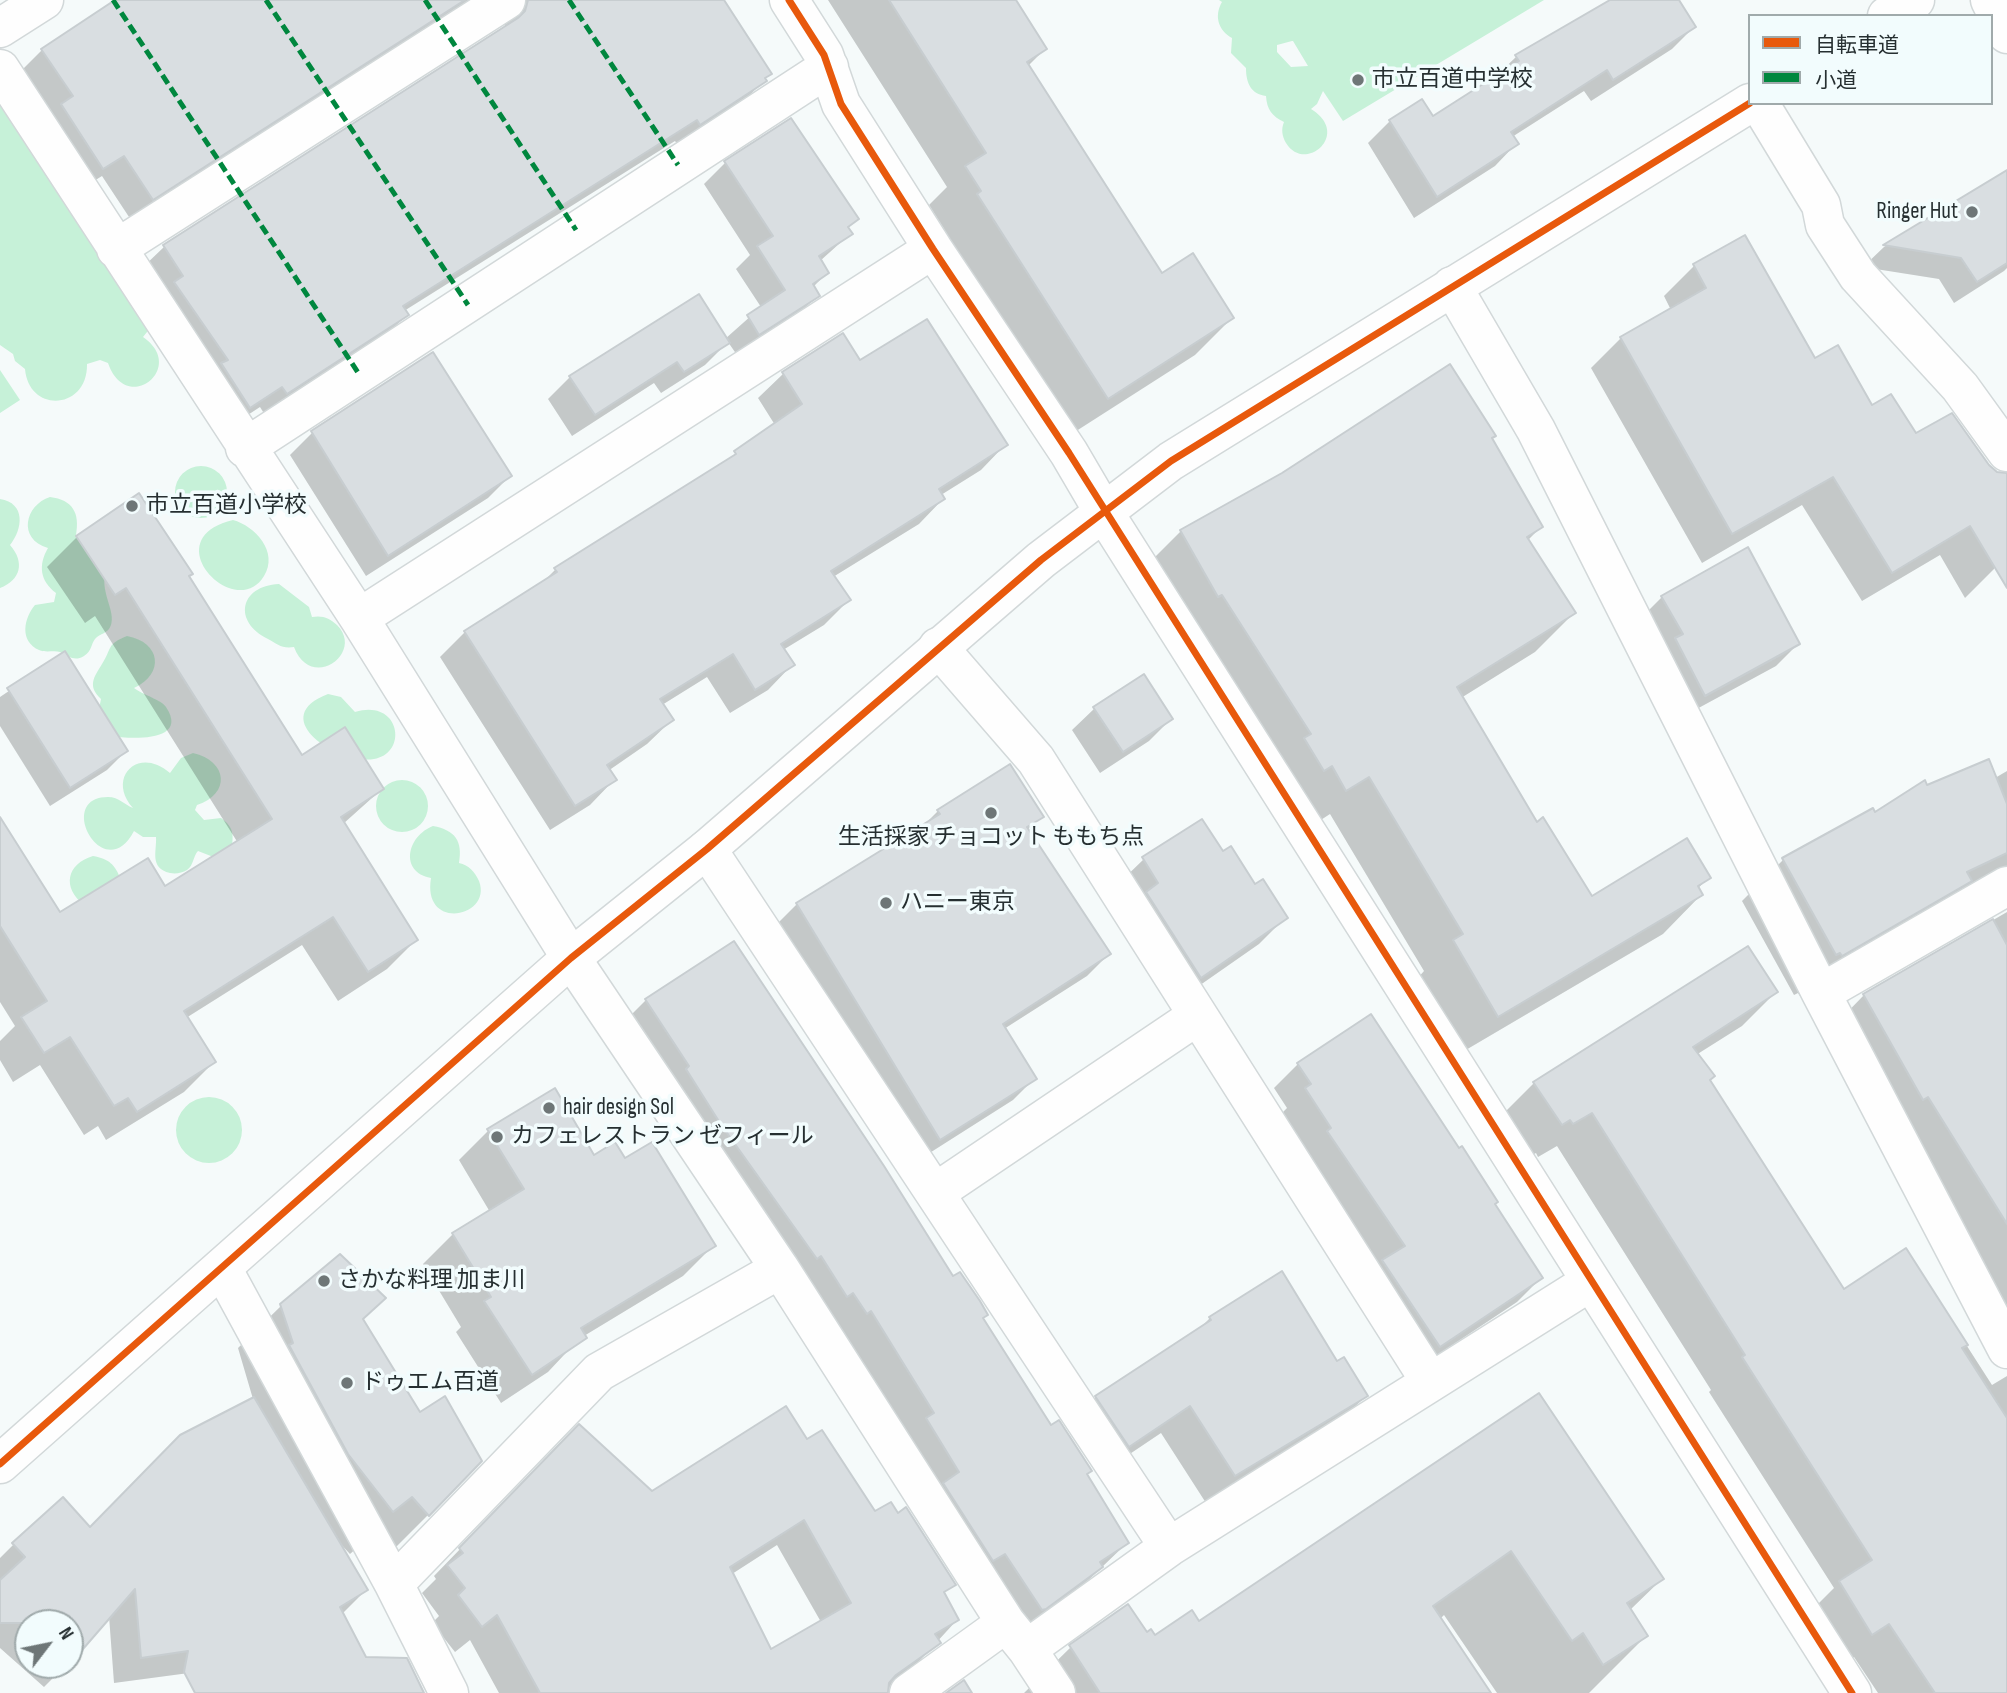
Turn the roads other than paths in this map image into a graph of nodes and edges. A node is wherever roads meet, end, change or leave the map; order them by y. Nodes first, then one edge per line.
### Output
1 (44, 0) edge
2 (506, 0) edge
3 (789, 0) edge
4 (1915, 0) edge
5 (1990, 0) edge
6 (1890, 14) edge
7 (0, 28) edge
8 (2007, 34) edge
9 (828, 67) junction
10 (0, 69) edge
11 (1748, 104) edge
12 (1760, 105) edge
13 (116, 249) junction
14 (933, 249) junction
15 (1452, 286) junction
16 (245, 448) junction
17 (2007, 452) edge
18 (1103, 511) junction
19 (359, 618) junction
20 (938, 647) junction
21 (707, 849) junction
22 (2007, 887) edge
23 (571, 958) junction
24 (1821, 993) junction
25 (1198, 1016) junction
26 (936, 1192) junction
27 (222, 1268) junction
28 (780, 1269) junction
29 (1590, 1282) junction
30 (2007, 1349) edge
31 (1430, 1381) junction
32 (0, 1464) edge
33 (1169, 1547) junction
34 (394, 1584) junction
35 (1016, 1636) junction
36 (449, 1693) edge
37 (909, 1693) edge
38 (1056, 1693) edge
39 (1852, 1693) edge

1 - 7 street
2 - 13 street
3 - 9 street
4 - 6 street
5 - 8 street
9 - 14 street
9 - 16 street
10 - 13 street
11 - 15 street
12 - 17 street
13 - 16 street
14 - 18 street
14 - 19 street
15 - 18 street
15 - 24 street
16 - 19 street
18 - 20 street
18 - 29 street
19 - 23 street
20 - 21 street
20 - 25 street
21 - 23 street
21 - 26 street
22 - 24 street
23 - 27 street
23 - 28 street
24 - 30 street
25 - 26 street
25 - 31 street
26 - 33 street
27 - 32 street
27 - 34 street
28 - 34 street
28 - 35 street
29 - 31 street
29 - 39 street
31 - 33 street
33 - 35 street
34 - 36 street
35 - 37 street
35 - 38 street

